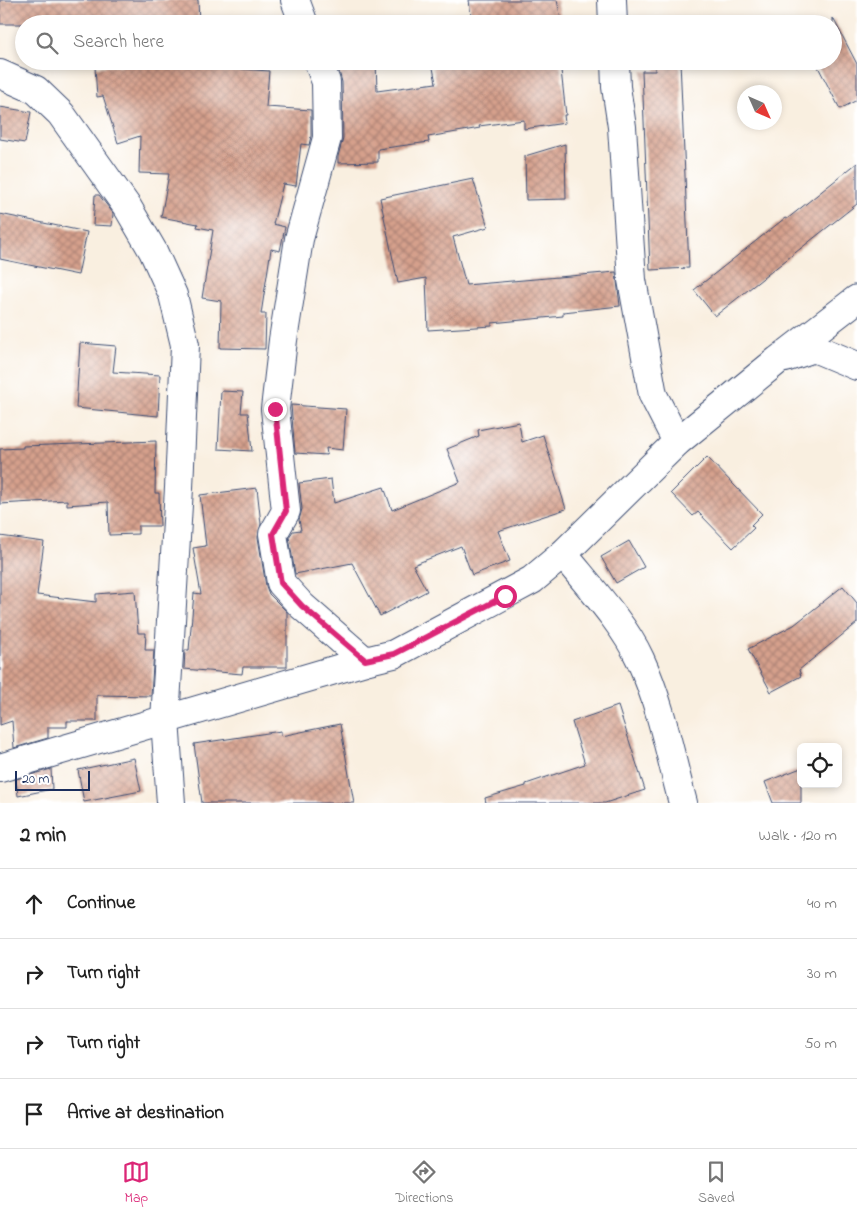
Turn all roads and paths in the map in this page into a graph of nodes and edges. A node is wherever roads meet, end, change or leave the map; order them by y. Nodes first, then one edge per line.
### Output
1 (295, 0) edge
2 (612, 0) edge
3 (301, 15) edge
4 (613, 15) edge
5 (321, 70) edge
6 (615, 70) edge
7 (0, 74) edge
8 (857, 299) edge
9 (778, 360) junction
10 (857, 366) edge
11 (677, 442) junction
12 (563, 554) junction
13 (365, 660) junction
14 (165, 720) junction
15 (0, 768) edge
16 (171, 803) edge
17 (683, 803) edge

1 - 3 street
2 - 4 street
5 - 13 street
6 - 11 street
7 - 14 street
8 - 9 street
9 - 10 street
9 - 11 street
11 - 12 street
12 - 13 street
12 - 17 street
13 - 14 street
14 - 15 street
14 - 16 street

